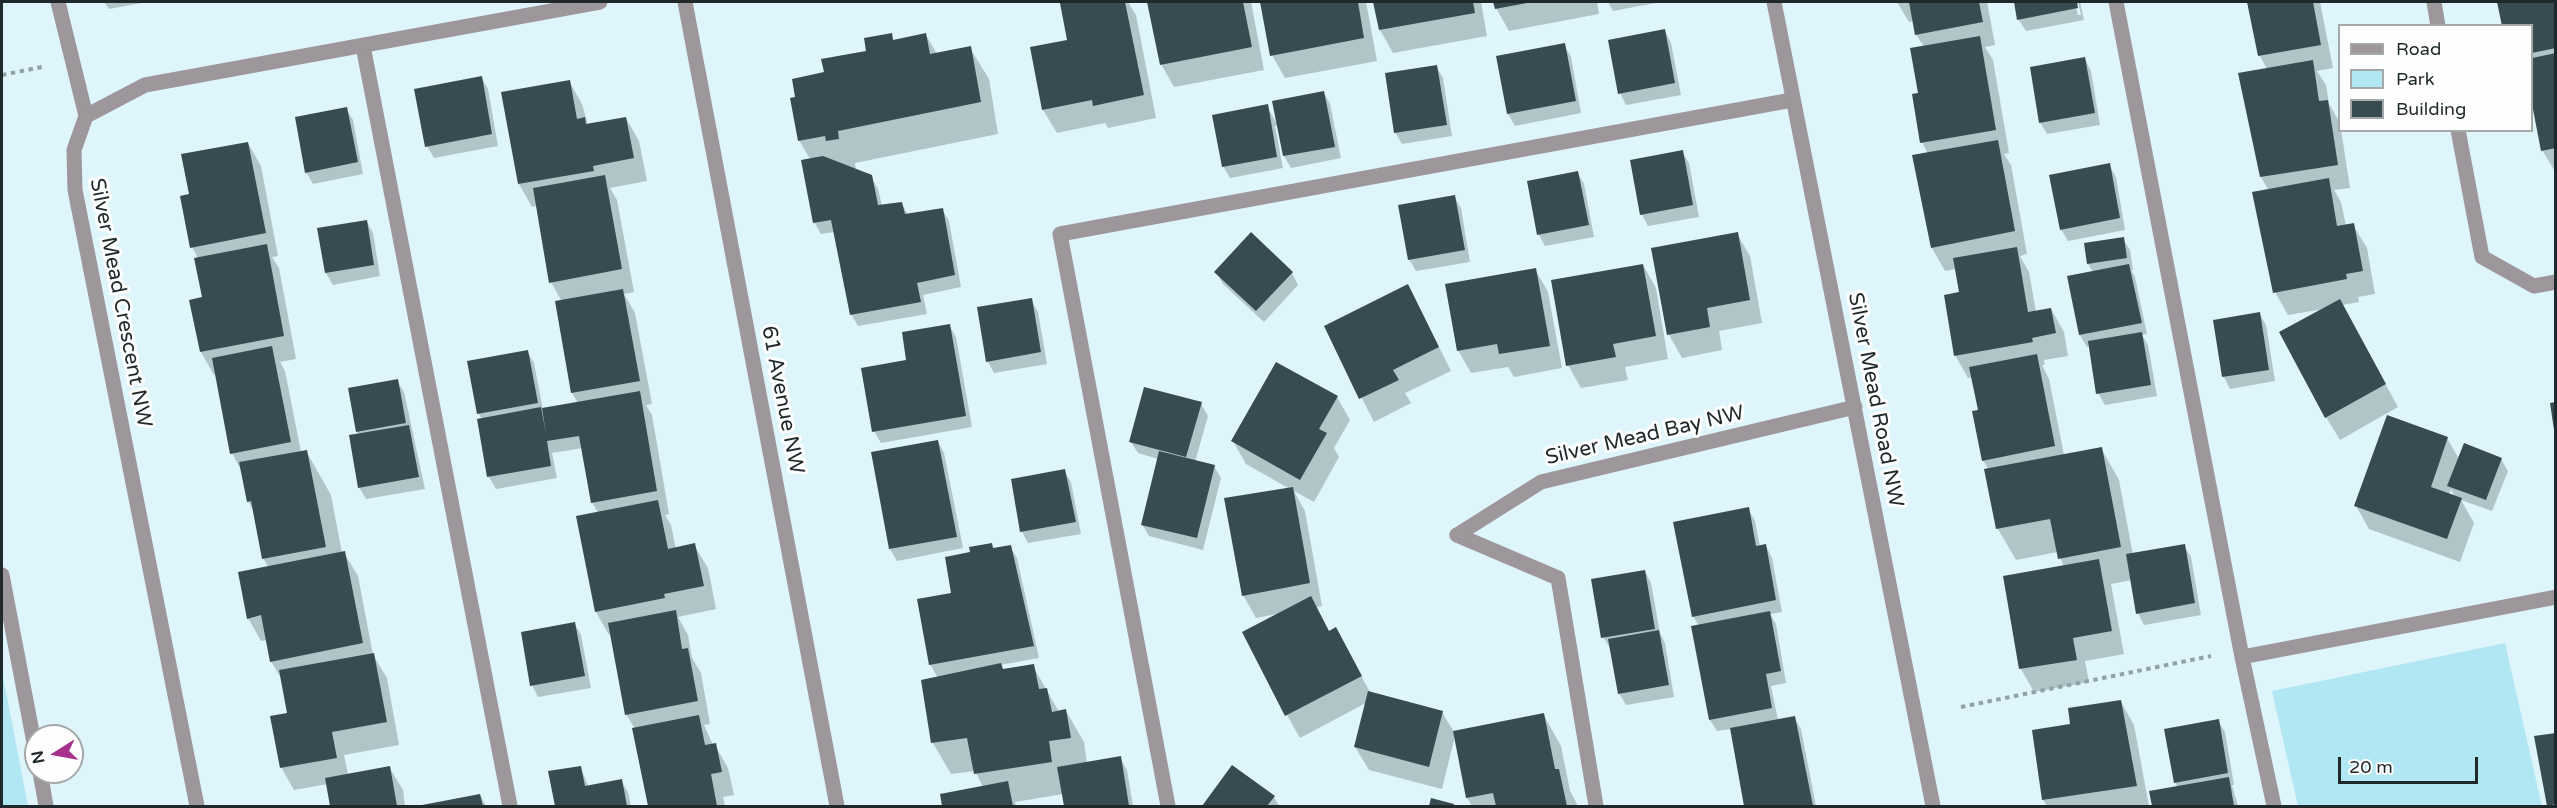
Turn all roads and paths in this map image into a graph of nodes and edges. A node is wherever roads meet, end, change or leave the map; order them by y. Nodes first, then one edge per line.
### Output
1 (58, 2) edge
2 (600, 2) edge
3 (685, 2) edge
4 (1774, 2) edge
5 (2116, 2) edge
6 (2434, 2) edge
7 (2438, 24) edge
8 (363, 46) junction
9 (73, 61) junction
10 (2, 75) edge
11 (1792, 100) junction
12 (86, 116) junction
13 (2458, 132) edge
14 (2556, 282) edge
15 (1855, 407) junction
16 (2, 575) edge
17 (2556, 597) edge
18 (2241, 655) junction
19 (1961, 707) dead end
20 (30, 724) edge
21 (42, 784) edge
22 (46, 807) edge
23 (197, 807) edge
24 (510, 807) edge
25 (837, 807) edge
26 (1168, 807) edge
27 (1596, 807) edge
28 (1933, 807) edge
29 (2274, 807) edge

1 - 9 street
2 - 8 street
3 - 25 street, 61 Avenue NW
4 - 11 street, Silver Mead Road NW
5 - 18 street
6 - 7 street
8 - 12 street
8 - 24 street
9 - 10 path
9 - 12 street
11 - 15 street, Silver Mead Road NW
11 - 26 street
12 - 23 street, Silver Mead Crescent NW
13 - 14 street
15 - 27 street, Silver Mead Bay NW
15 - 28 street, Silver Mead Road NW
16 - 20 street
17 - 18 street
18 - 19 path
18 - 29 street
21 - 22 street

